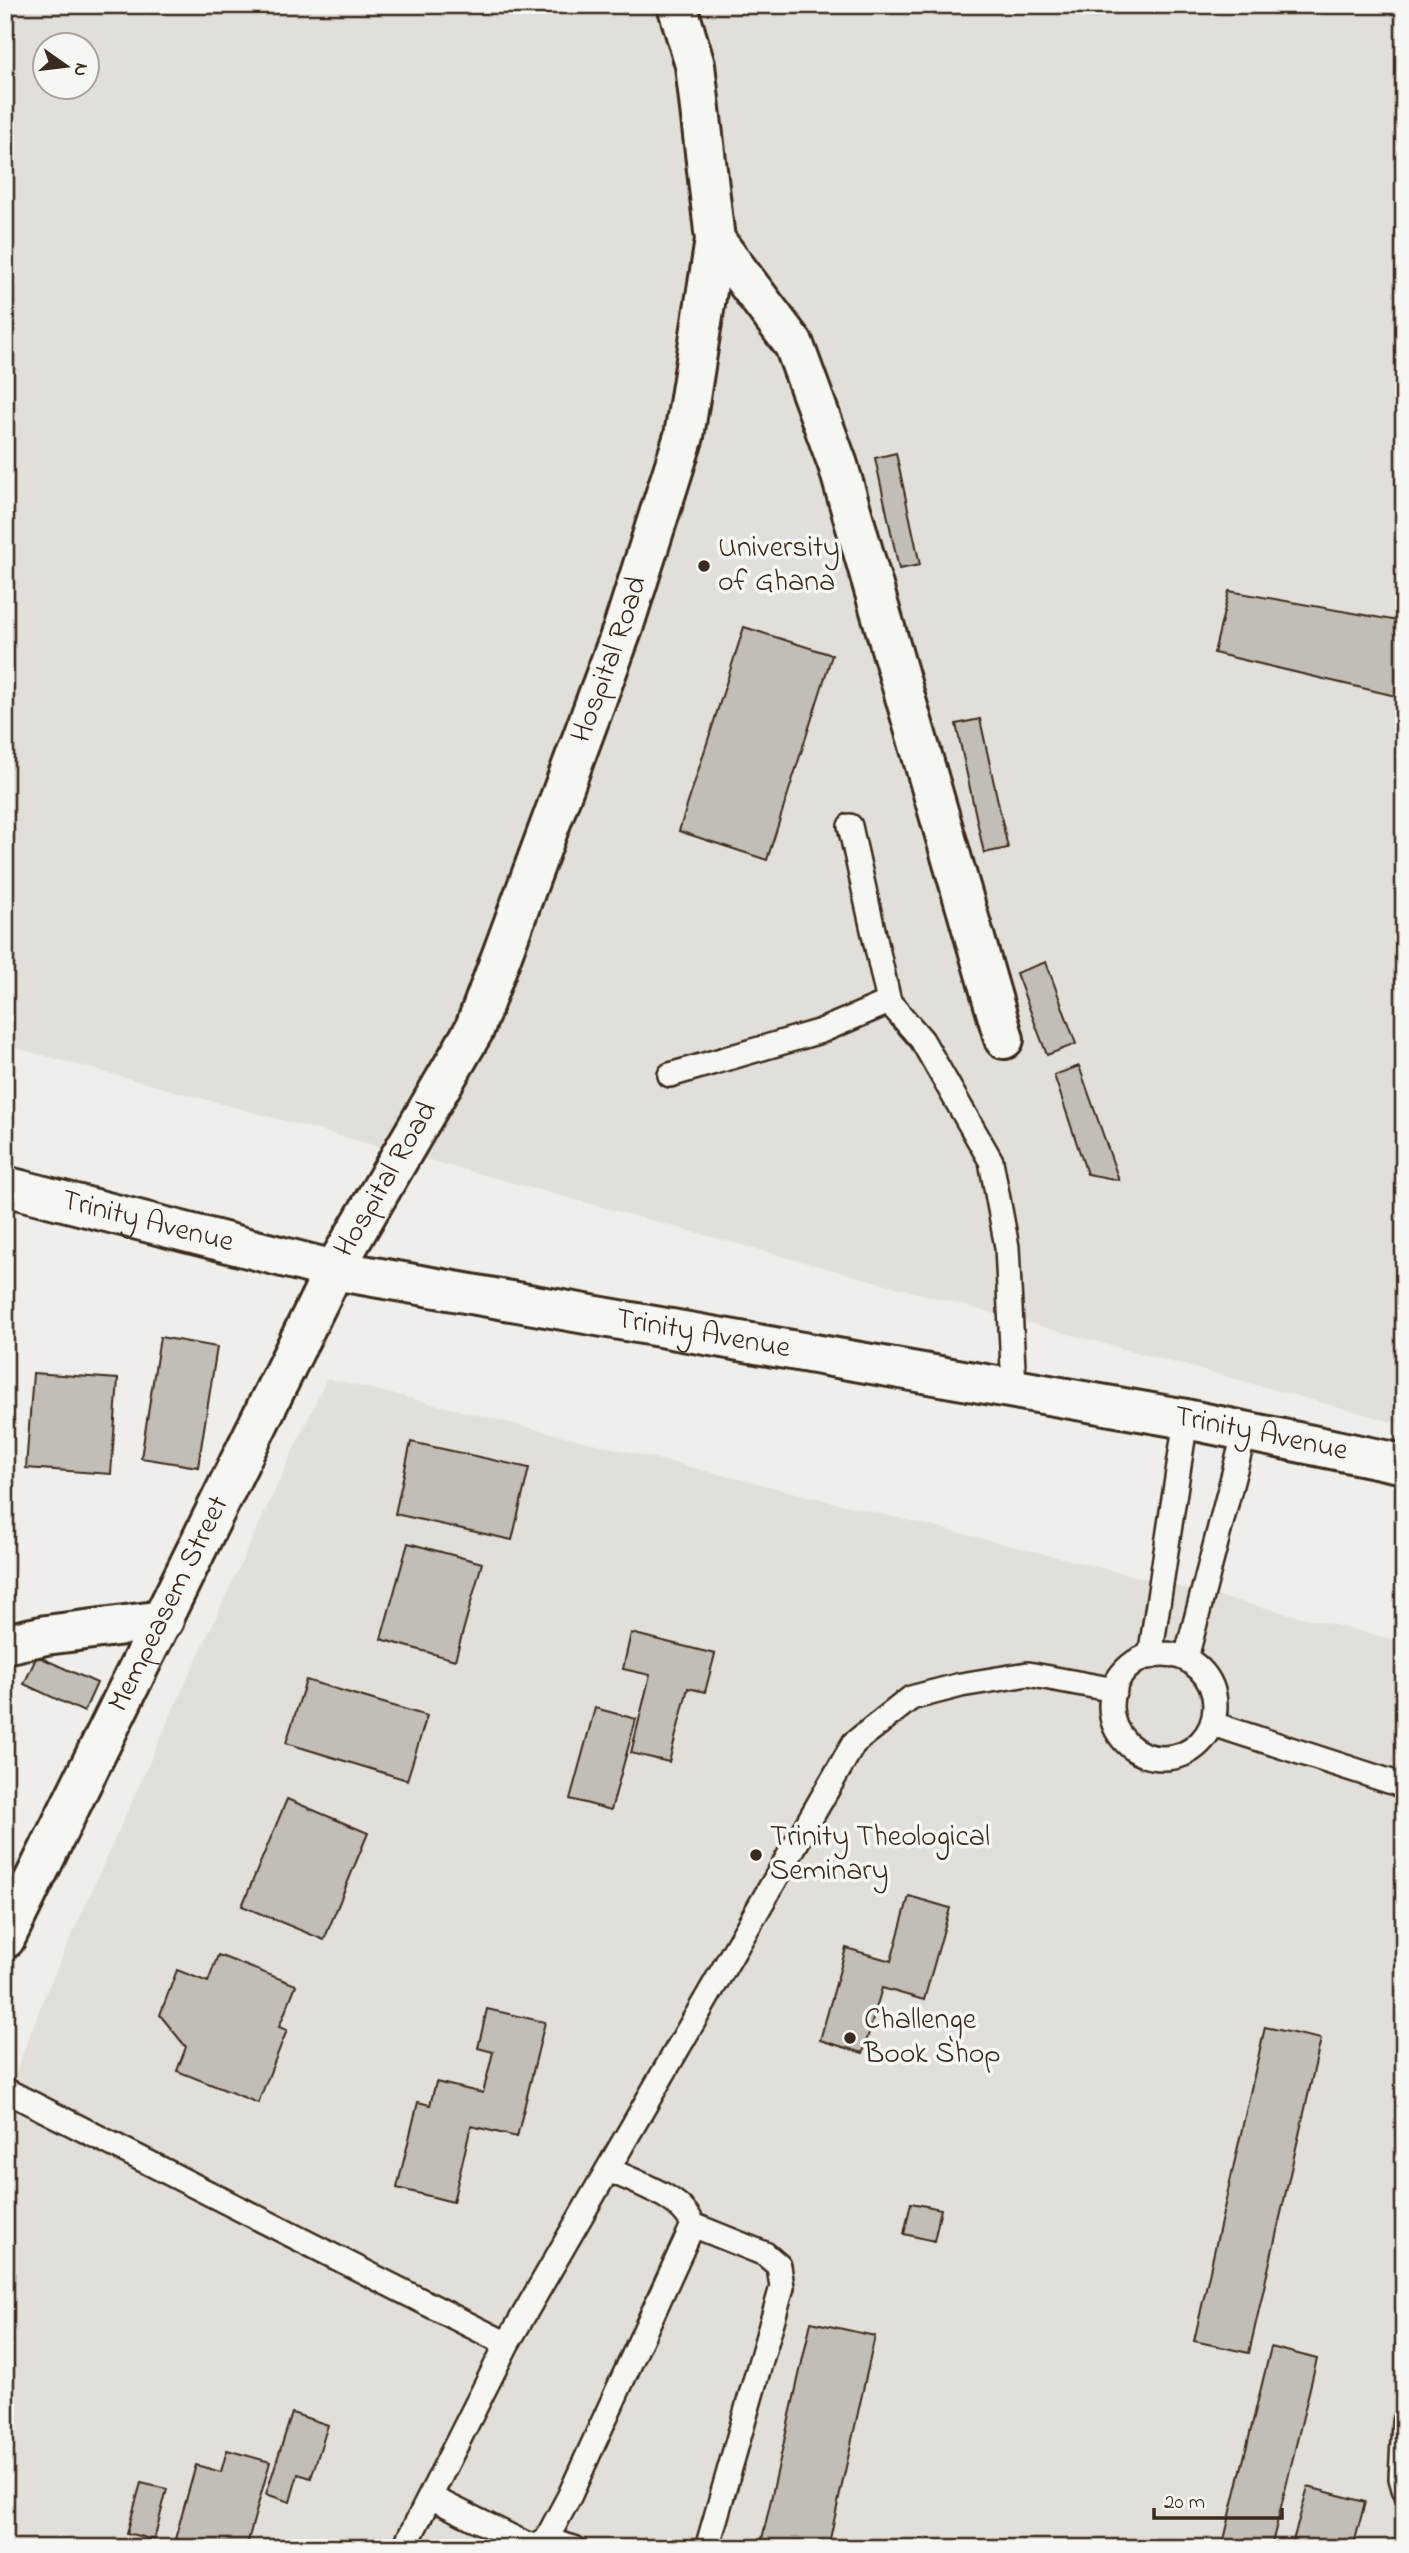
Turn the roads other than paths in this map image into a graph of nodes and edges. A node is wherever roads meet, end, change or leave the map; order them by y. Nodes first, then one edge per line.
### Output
1 (677, 5) edge
2 (715, 240) junction
3 (850, 826) dead end
4 (889, 1002) junction
5 (1004, 1039) dead end
6 (670, 1075) dead end
7 (5, 1186) edge
8 (334, 1270) junction
9 (1014, 1388) junction
10 (1186, 1419) junction
11 (1245, 1431) junction
12 (1404, 1464) edge
13 (164, 1620) junction
14 (5, 1644) edge
15 (1150, 1657) junction
16 (1186, 1658) junction
17 (1115, 1690) junction
18 (1213, 1724) junction
19 (1404, 1786) edge
20 (5, 1939) edge
21 (5, 2090) edge
22 (608, 2169) junction
23 (693, 2225) junction
24 (508, 2344) junction
25 (1404, 2422) edge
26 (1404, 2488) edge
27 (430, 2497) junction
28 (546, 2540) junction
29 (404, 2548) edge
30 (574, 2548) edge
31 (707, 2548) edge

1 - 2 street, Hospital Road
2 - 5 street
2 - 8 street, Hospital Road
3 - 4 lane
4 - 6 lane
4 - 9 lane
7 - 8 street, Trinity Avenue
8 - 9 street, Trinity Avenue
8 - 13 street, Mempeasem Street
9 - 10 street, Trinity Avenue
10 - 11 street, Trinity Avenue
10 - 15 lane
11 - 12 street, Trinity Avenue
11 - 16 lane
13 - 14 street
13 - 20 street, Mempeasem Street
15 - 16 lane
15 - 17 lane
16 - 18 lane
17 - 18 lane
17 - 22 lane
18 - 19 lane
21 - 24 lane
22 - 23 lane
22 - 24 lane
23 - 28 lane
23 - 31 lane
24 - 27 lane
25 - 26 lane
27 - 28 lane
27 - 29 lane
28 - 30 lane

